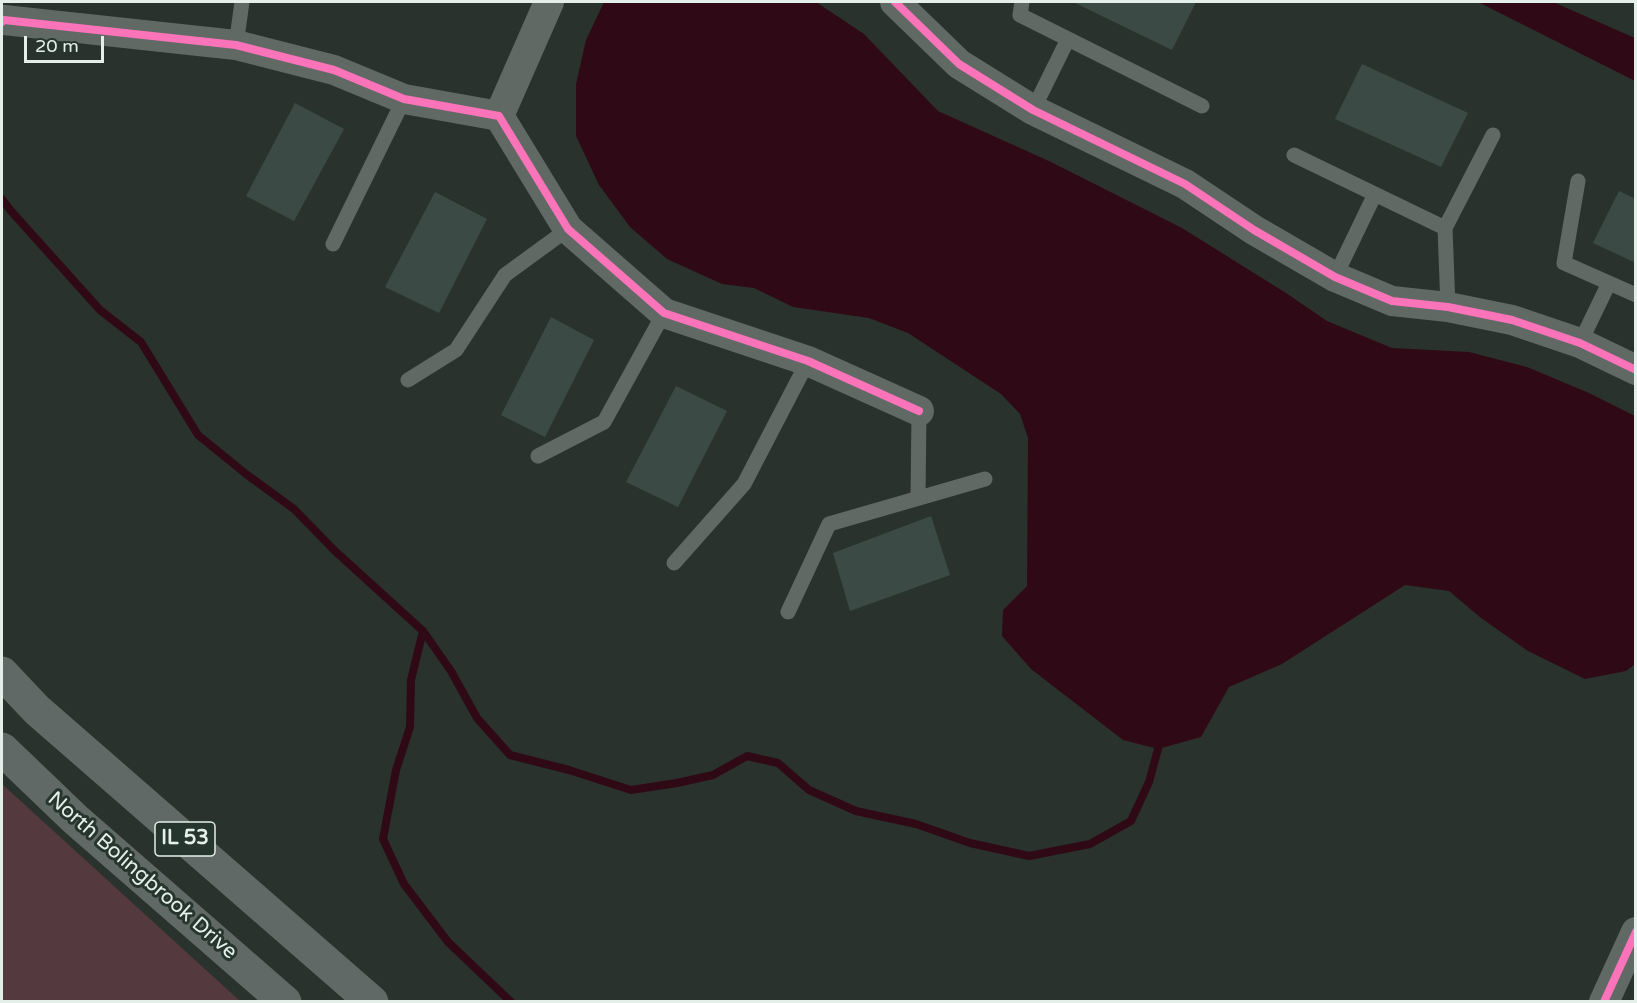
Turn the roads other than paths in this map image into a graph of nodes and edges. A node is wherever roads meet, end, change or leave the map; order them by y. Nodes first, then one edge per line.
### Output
1 (242, 2) edge
2 (549, 2) edge
3 (895, 2) edge
4 (1022, 2) edge
5 (6, 15) edge
6 (1068, 39) junction
7 (236, 45) junction
8 (404, 99) junction
9 (1202, 106) dead end
10 (1033, 110) junction
11 (500, 116) junction
12 (1493, 135) dead end
13 (1294, 155) dead end
14 (1578, 181) dead end
15 (1375, 194) junction
16 (1445, 228) junction
17 (568, 229) junction
18 (333, 244) dead end
19 (1335, 277) junction
20 (1609, 283) junction
21 (1635, 295) edge
22 (1448, 307) junction
23 (664, 313) junction
24 (1580, 343) junction
25 (808, 361) junction
26 (1635, 370) edge
27 (408, 380) dead end
28 (919, 411) joint
29 (538, 456) dead end
30 (985, 479) dead end
31 (918, 498) junction
32 (674, 563) dead end
33 (788, 612) dead end
34 (2, 673) edge
35 (2, 749) edge
36 (1635, 932) edge
37 (285, 1002) edge
38 (372, 1002) edge
39 (1604, 1002) edge

1 - 7 lane
2 - 11 street
3 - 10 street
4 - 6 lane
5 - 7 street
6 - 9 lane
6 - 10 lane
7 - 8 street
8 - 11 street
8 - 18 lane
10 - 19 street
11 - 17 street
12 - 16 lane
13 - 15 lane
14 - 20 lane
15 - 16 lane
15 - 19 lane
16 - 22 lane
17 - 23 street
17 - 27 lane
19 - 22 street
20 - 21 lane
20 - 24 lane
22 - 24 street
23 - 25 street
23 - 29 lane
24 - 26 street
25 - 28 street
25 - 32 lane
28 - 31 lane
30 - 31 lane
31 - 33 lane
34 - 38 main road, IL 53
35 - 37 main road, North Bolingbrook Drive / IL 53
36 - 39 street

